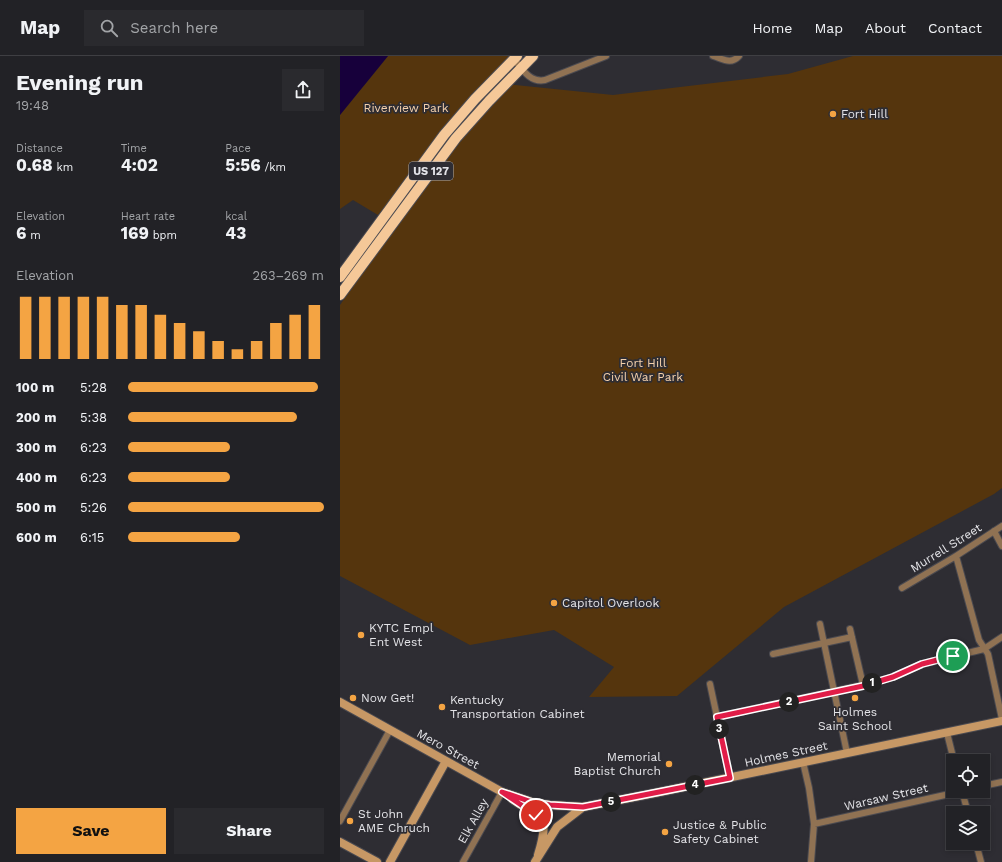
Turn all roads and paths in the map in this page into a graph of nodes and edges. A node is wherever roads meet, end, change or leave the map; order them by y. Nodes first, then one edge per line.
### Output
1 (533, 56) edge
2 (606, 56) edge
3 (713, 56) edge
4 (739, 56) edge
5 (515, 57) edge
6 (521, 68) junction
7 (340, 277) edge
8 (340, 295) edge
9 (1002, 526) edge
10 (994, 531) junction
11 (1002, 546) edge
12 (956, 556) junction
13 (902, 588) dead end
14 (820, 624) dead end
15 (850, 629) dead end
16 (852, 637) junction
17 (1002, 637) edge
18 (824, 643) junction
19 (984, 649) junction
20 (774, 654) dead end
21 (710, 684) dead end
22 (863, 686) junction
23 (834, 692) junction
24 (340, 702) edge
25 (717, 717) junction
26 (1002, 720) edge
27 (390, 730) junction
28 (947, 733) junction
29 (847, 753) junction
30 (952, 754) edge
31 (446, 761) junction
32 (803, 762) junction
33 (730, 778) junction
34 (1002, 782) edge
35 (990, 785) edge
36 (502, 792) junction
37 (946, 795) edge
38 (550, 805) joint
39 (583, 807) junction
40 (340, 821) edge
41 (814, 824) junction
42 (340, 842) edge
43 (978, 850) edge
44 (536, 859) edge
45 (377, 862) edge
46 (390, 862) edge
47 (463, 862) edge
48 (811, 862) edge
49 (981, 862) edge

1 - 6 highway, US 127
2 - 6 street
3 - 4 street
5 - 6 street
5 - 7 highway, US 127
6 - 8 highway, US 127
9 - 10 street, Murrell Street
10 - 11 street
10 - 12 street, Murrell Street
12 - 13 street, Murrell Street
12 - 19 street
14 - 18 street
15 - 16 street
16 - 18 street
16 - 22 street
17 - 19 street
18 - 20 street
18 - 23 street
19 - 22 street
19 - 26 street
21 - 25 street
22 - 23 street
23 - 25 street
23 - 29 street
24 - 27 main road, Mero Street
25 - 33 street
26 - 28 main road, Holmes Street
27 - 31 main road, Mero Street
27 - 40 street
28 - 29 main road, Holmes Street
28 - 30 street
29 - 32 main road, Holmes Street
31 - 36 main road, Mero Street
31 - 46 main road
32 - 33 main road, Holmes Street
32 - 41 street
33 - 39 main road, Holmes Street
34 - 35 street
36 - 38 main road, Mero Street
36 - 44 main road
36 - 47 street, Elk Alley
37 - 41 street, Warsaw Street
38 - 39 main road, Holmes Street
39 - 44 main road
41 - 48 street
42 - 45 main road
43 - 49 street

